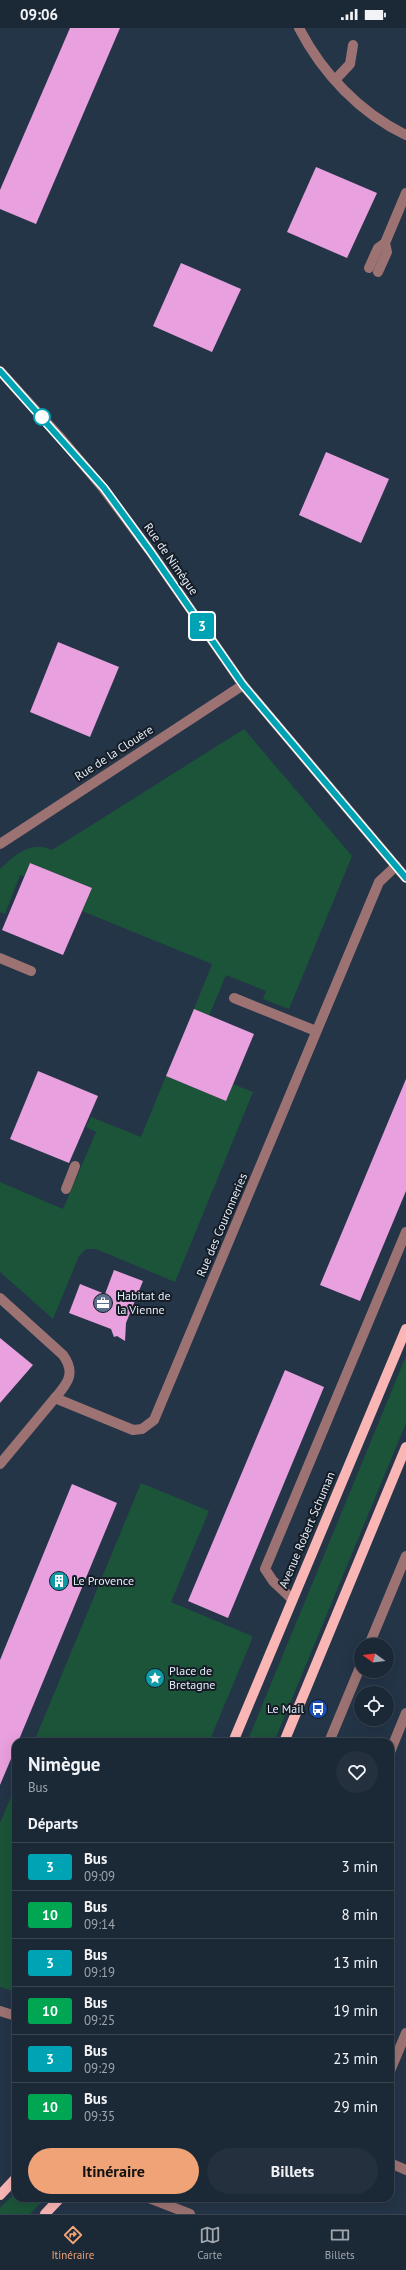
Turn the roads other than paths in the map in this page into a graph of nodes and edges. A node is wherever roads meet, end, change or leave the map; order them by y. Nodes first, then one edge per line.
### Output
1 (298, 28) edge
2 (353, 45) dead end
3 (335, 80) junction
4 (406, 135) edge
5 (406, 193) edge
6 (374, 270) dead end
7 (0, 371) edge
8 (243, 685) junction
9 (0, 844) edge
10 (396, 866) junction
11 (406, 878) edge
12 (0, 958) edge
13 (31, 970) dead end
14 (234, 998) dead end
15 (316, 1031) junction
16 (75, 1166) dead end
17 (66, 1189) dead end
18 (406, 1232) edge
19 (0, 1298) edge
20 (406, 1328) edge
21 (55, 1398) junction
22 (406, 1447) edge
23 (0, 1463) edge
24 (406, 1556) edge
25 (292, 1599) junction
26 (372, 1638) edge
27 (356, 1678) edge
28 (406, 1713) edge
29 (235, 1738) edge
30 (286, 1738) edge
31 (331, 1738) edge
32 (394, 1742) edge
33 (0, 2011) edge
34 (12, 2015) edge
35 (406, 2033) edge
36 (394, 2062) edge
37 (394, 2165) edge
38 (406, 2170) edge
39 (12, 2182) edge
40 (0, 2195) edge
41 (56, 2202) edge
42 (159, 2202) edge
43 (45, 2214) edge
44 (190, 2214) edge

1 - 3 street
2 - 3 street
3 - 4 street
5 - 6 street
7 - 8 street, Rue de Nimègue
8 - 9 street, Rue de la Clouère
8 - 10 street, Rue de Nimègue
10 - 11 street, Rue de Nimègue
10 - 15 street, Rue des Couronneries
12 - 13 street
14 - 15 street
15 - 21 street, Rue des Couronneries
16 - 17 street
18 - 25 street
19 - 21 street
20 - 25 main road, Avenue Robert Schuman
21 - 23 street
22 - 30 main road
24 - 26 street
25 - 29 main road, Avenue Robert Schuman
27 - 31 street
28 - 32 street
33 - 34 street
35 - 36 street
37 - 38 street
39 - 40 main road
41 - 43 main road
42 - 44 street

